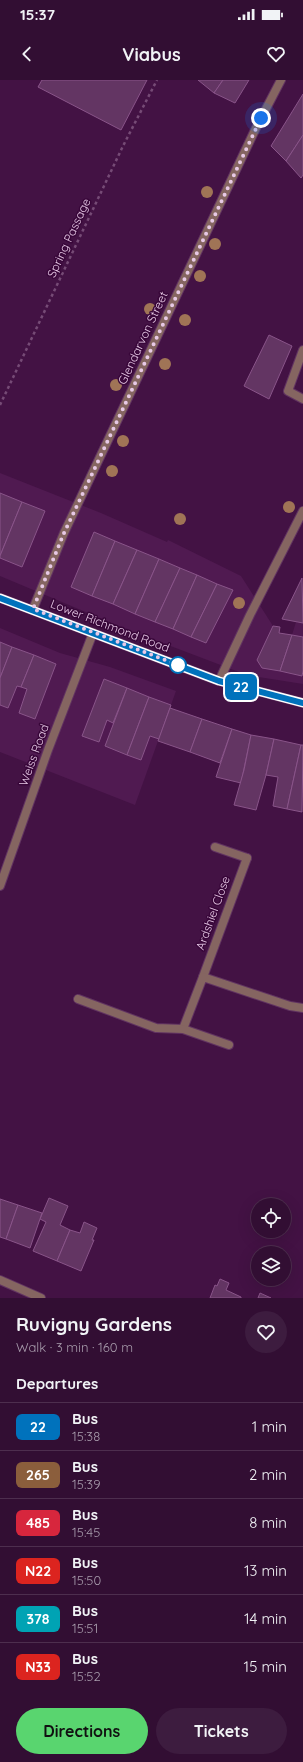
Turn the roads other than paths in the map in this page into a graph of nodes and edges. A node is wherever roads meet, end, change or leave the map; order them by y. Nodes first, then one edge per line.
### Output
1 (281, 80) edge
2 (303, 350) edge
3 (303, 398) edge
4 (303, 511) edge
5 (0, 598) edge
6 (33, 609) junction
7 (93, 634) junction
8 (219, 681) junction
9 (303, 703) edge
10 (215, 847) dead end
11 (0, 886) edge
12 (203, 977) junction
13 (78, 999) dead end
14 (303, 1008) edge
15 (183, 1029) junction
16 (229, 1045) dead end
17 (0, 1280) edge
18 (41, 1298) edge

1 - 6 street, Glendarvon Street
2 - 3 street
4 - 8 street
5 - 6 main road, Lower Richmond Road
6 - 7 main road, Lower Richmond Road
7 - 8 main road, Lower Richmond Road
7 - 11 street, Weiss Road
8 - 9 main road, Lower Richmond Road
10 - 12 street, Ardshiel Close
12 - 14 street
12 - 15 street, Ardshiel Close
13 - 15 street
15 - 16 street
17 - 18 street

